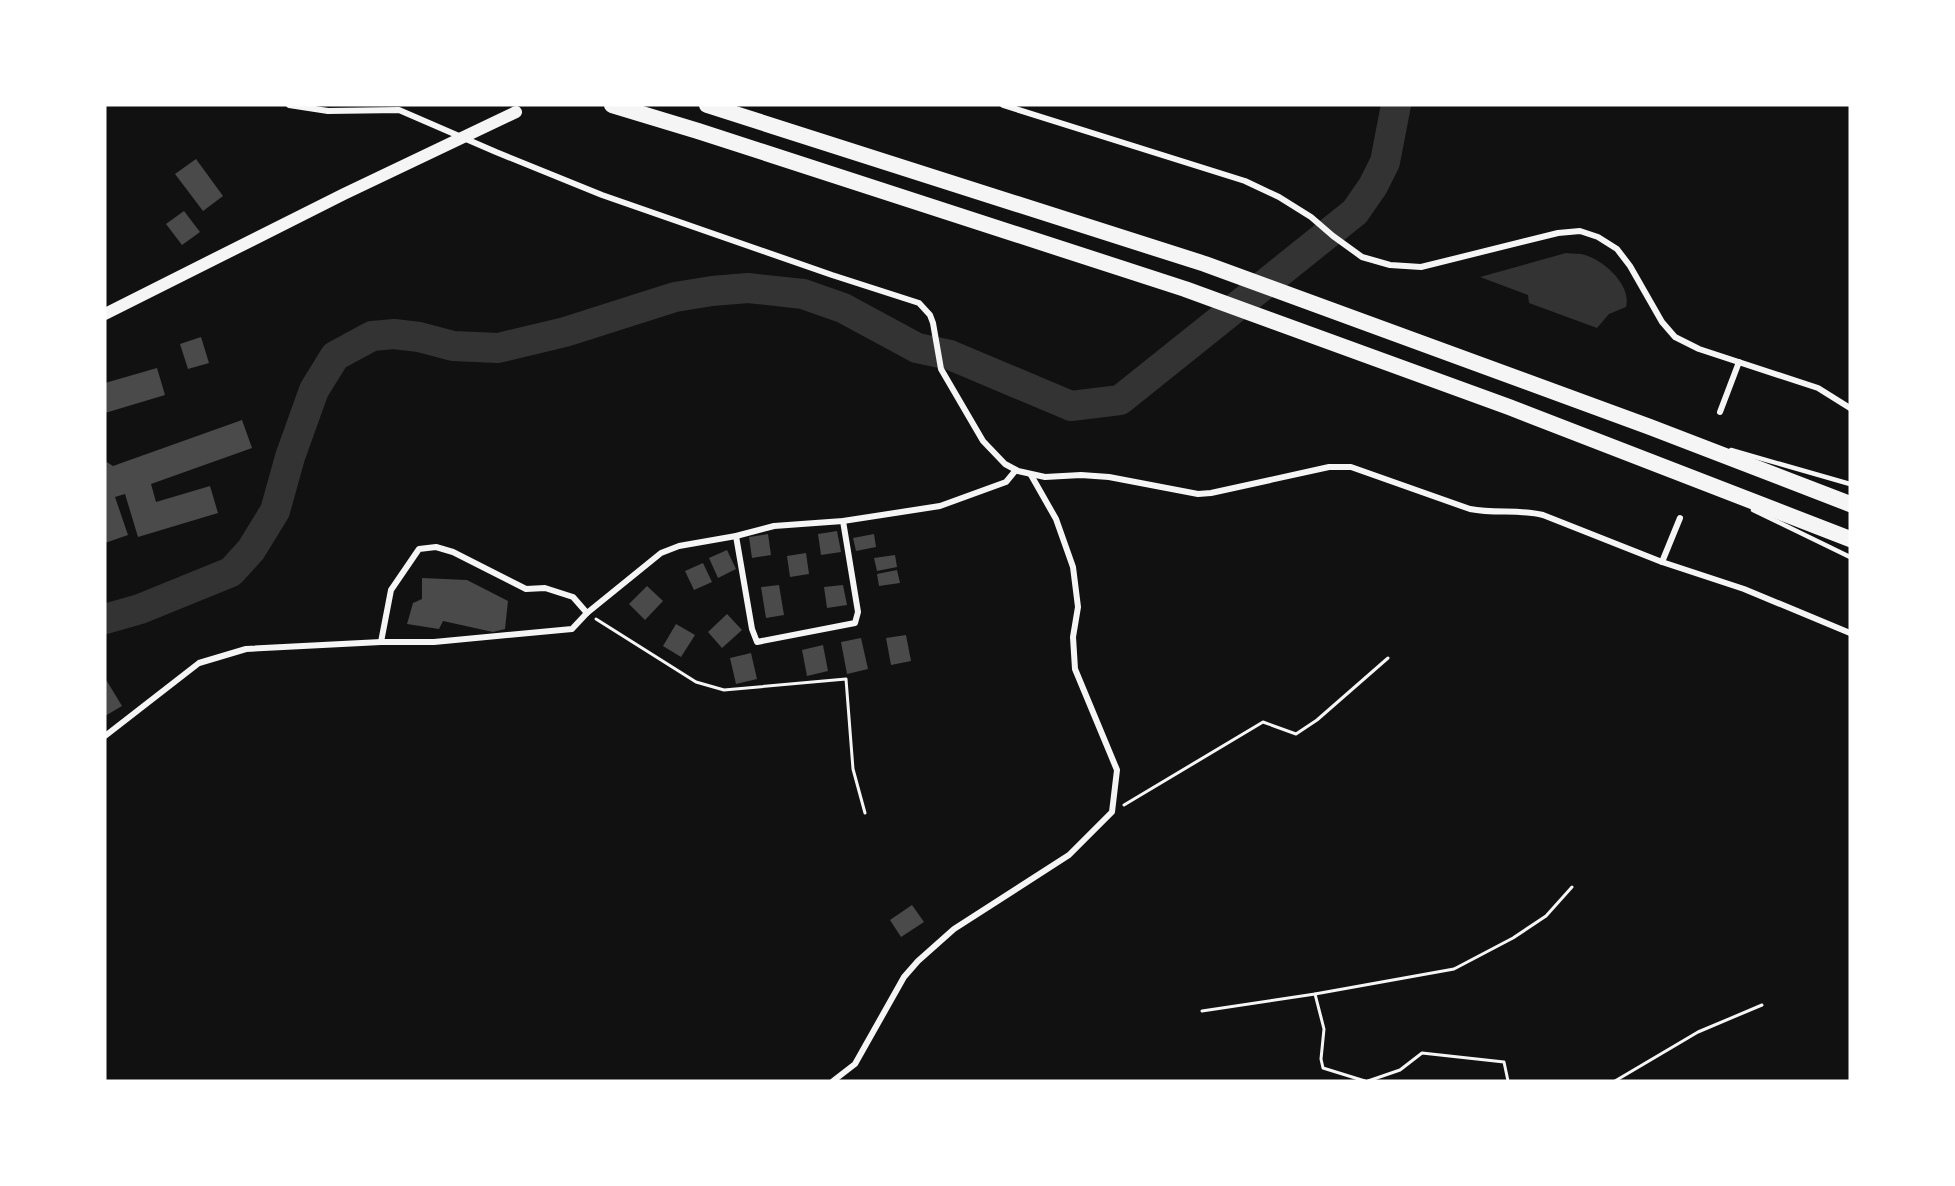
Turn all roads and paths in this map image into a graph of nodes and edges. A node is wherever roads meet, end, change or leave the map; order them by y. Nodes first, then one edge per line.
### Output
1 (289, 105) edge
2 (612, 105) edge
3 (707, 105) edge
4 (1004, 105) edge
5 (516, 111) dead end
6 (463, 137) junction
7 (105, 314) edge
8 (1739, 362) junction
9 (1850, 408) edge
10 (1720, 412) dead end
11 (1650, 427) junction
12 (1717, 446) dead end
13 (1728, 449) dead end
14 (1016, 470) junction
15 (1675, 472) junction
16 (1031, 475) junction
17 (1850, 484) edge
18 (1737, 502) dead end
19 (1850, 504) edge
20 (1747, 507) dead end
21 (1680, 518) dead end
22 (843, 521) junction
23 (736, 536) junction
24 (1850, 539) edge
25 (1850, 557) edge
26 (1662, 562) junction
27 (587, 613) junction
28 (1850, 633) edge
29 (381, 642) junction
30 (1388, 658) dead end
31 (105, 736) edge
32 (1112, 812) junction
33 (865, 813) dead end
34 (1572, 886) dead end
35 (1315, 994) junction
36 (1762, 1005) dead end
37 (1202, 1011) dead end
38 (833, 1081) edge
39 (1367, 1081) edge
40 (1508, 1081) edge
41 (1615, 1081) edge

1 - 6 street
2 - 15 highway
3 - 11 highway
4 - 8 street
5 - 6 main road
6 - 7 main road
6 - 14 street
8 - 9 street
8 - 10 street
11 - 12 lane
11 - 19 highway
13 - 17 lane
14 - 16 street
14 - 22 street
15 - 18 lane
15 - 24 highway
16 - 26 street
16 - 32 street
20 - 25 lane
21 - 26 street
22 - 23 street
22 - 23 street
23 - 27 street
26 - 28 street
27 - 29 street
27 - 29 street
27 - 33 path
29 - 31 street
30 - 32 path
32 - 38 street
34 - 35 path
35 - 37 path
35 - 39 path
36 - 41 path
39 - 40 path

